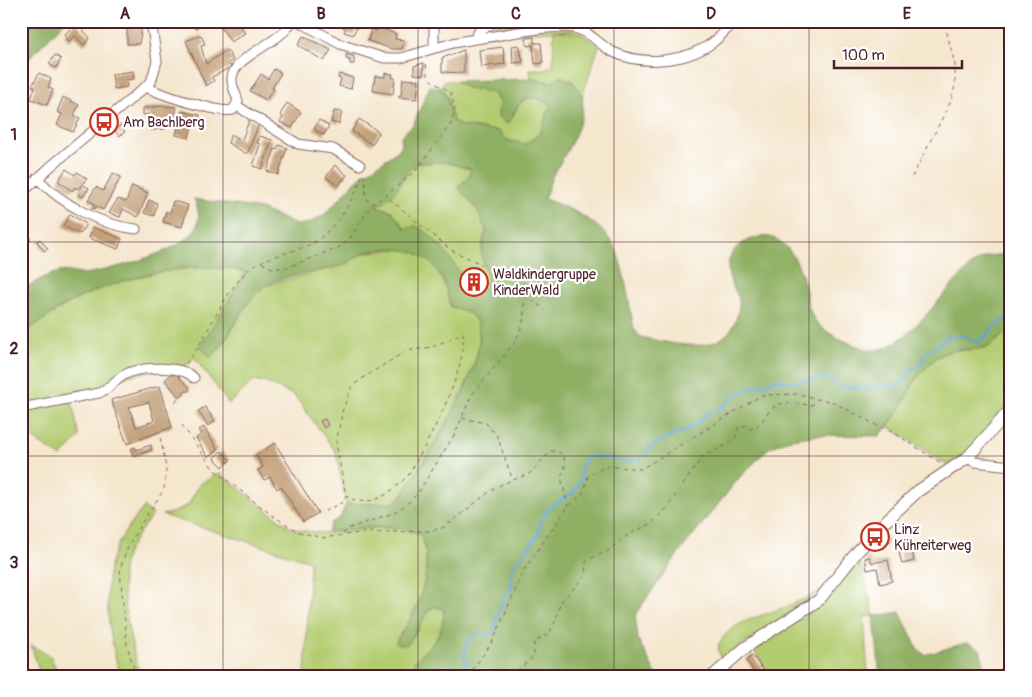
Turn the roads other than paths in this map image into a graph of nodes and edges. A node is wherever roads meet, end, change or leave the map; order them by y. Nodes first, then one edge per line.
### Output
1 (151, 21) edge
2 (292, 21) edge
3 (298, 21) edge
4 (434, 21) edge
5 (497, 21) edge
6 (734, 21) edge
7 (474, 39) junction
8 (434, 48) junction
9 (147, 87) junction
10 (237, 106) junction
11 (361, 170) road end
12 (37, 178) junction
13 (21, 194) edge
14 (136, 229) dead end
15 (1011, 364) edge
16 (194, 378) dead end
17 (1011, 401) edge
18 (21, 408) edge
19 (1011, 409) edge
20 (967, 458) junction
21 (1011, 466) edge
22 (713, 676) edge

1 - 9 street
2 - 10 street
3 - 8 street
4 - 8 street
5 - 7 street
6 - 7 street
7 - 8 street
9 - 10 street
9 - 12 street
10 - 11 street
12 - 13 street
12 - 14 street
15 - 17 street
16 - 18 street
19 - 20 street
20 - 21 street
20 - 22 street

